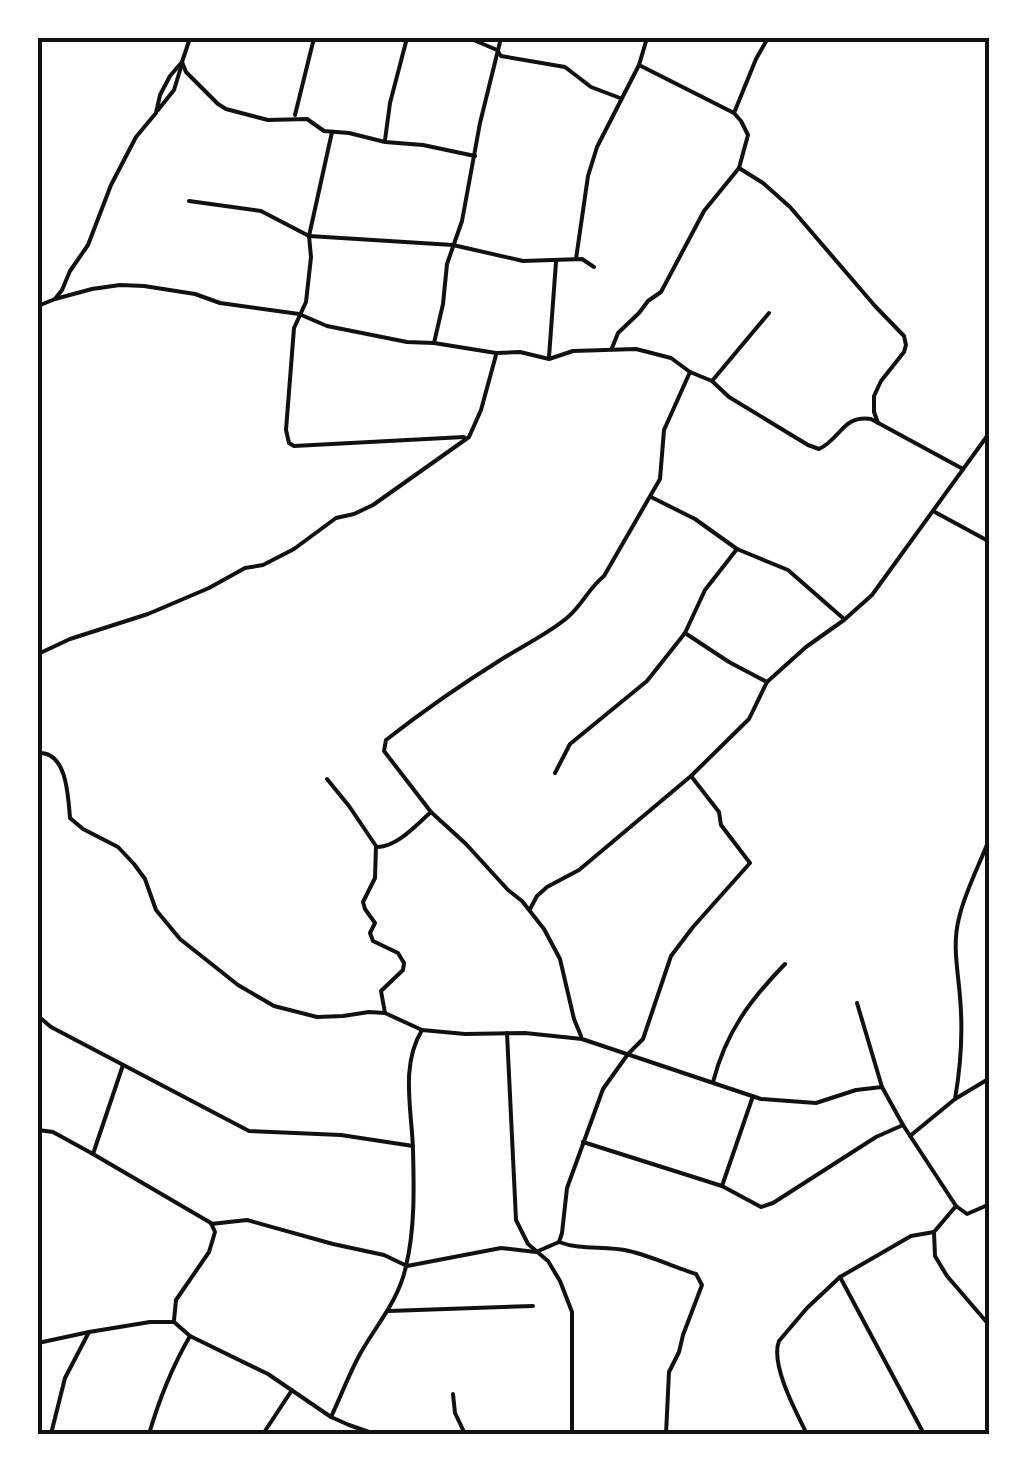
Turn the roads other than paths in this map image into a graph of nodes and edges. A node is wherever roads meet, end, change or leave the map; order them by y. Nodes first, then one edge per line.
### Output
1 (190, 38) edge
2 (314, 38) edge
3 (407, 38) edge
4 (469, 38) edge
5 (502, 38) edge
6 (647, 38) edge
7 (768, 38) edge
8 (497, 50) junction
9 (182, 62) junction
10 (640, 65) junction
11 (620, 98) junction
12 (156, 113) junction
13 (734, 113) junction
14 (294, 118) junction
15 (332, 132) junction
16 (385, 142) junction
17 (475, 156) junction
18 (739, 168) junction
19 (189, 201) dead end
20 (308, 236) junction
21 (453, 245) junction
22 (576, 259) junction
23 (556, 262) junction
24 (594, 267) dead end
25 (55, 299) junction
26 (38, 306) edge
27 (768, 313) dead end
28 (299, 314) junction
29 (434, 343) junction
30 (611, 350) junction
31 (496, 354) junction
32 (549, 359) junction
33 (690, 372) junction
34 (712, 381) junction
35 (878, 424) junction
36 (990, 432) edge
37 (469, 437) junction
38 (963, 469) junction
39 (651, 498) junction
40 (933, 511) junction
41 (990, 542) edge
42 (736, 550) junction
43 (844, 620) junction
44 (685, 632) junction
45 (38, 654) edge
46 (767, 682) junction
47 (38, 753) edge
48 (555, 773) dead end
49 (691, 776) junction
50 (327, 779) dead end
51 (431, 812) junction
52 (990, 837) edge
53 (376, 846) junction
54 (530, 909) junction
55 (786, 964) dead end
56 (857, 1003) dead end
57 (384, 1014) junction
58 (38, 1016) edge
59 (422, 1030) junction
60 (507, 1033) junction
61 (582, 1038) junction
62 (628, 1054) junction
63 (123, 1065) junction
64 (990, 1078) edge
65 (713, 1082) junction
66 (882, 1086) junction
67 (753, 1096) junction
68 (955, 1099) junction
69 (903, 1125) junction
70 (38, 1130) edge
71 (910, 1136) junction
72 (582, 1142) junction
73 (413, 1146) junction
74 (94, 1154) junction
75 (722, 1186) junction
76 (990, 1204) edge
77 (956, 1206) junction
78 (211, 1224) junction
79 (934, 1232) junction
80 (558, 1242) junction
81 (536, 1252) junction
82 (406, 1266) junction
83 (840, 1277) junction
84 (533, 1306) dead end
85 (389, 1311) junction
86 (174, 1322) junction
87 (990, 1326) edge
88 (89, 1332) junction
89 (190, 1336) junction
90 (38, 1343) edge
91 (292, 1390) junction
92 (454, 1394) dead end
93 (332, 1417) junction
94 (369, 1433) edge
95 (51, 1434) edge
96 (149, 1434) edge
97 (263, 1434) edge
98 (425, 1434) edge
99 (465, 1434) edge
100 (572, 1434) edge
101 (666, 1434) edge
102 (807, 1434) edge
103 (924, 1434) edge

1 - 9 street
2 - 14 street
3 - 16 street
4 - 8 street
5 - 8 street
6 - 10 street
7 - 13 street
8 - 11 street
8 - 17 street
9 - 12 street
9 - 12 street
9 - 14 street
10 - 11 street
10 - 13 street
11 - 22 street
12 - 25 street
13 - 18 street
14 - 15 street
15 - 16 street
15 - 20 street
16 - 17 street
17 - 21 street
18 - 30 street
18 - 35 street
19 - 20 street
20 - 21 street
20 - 28 street
21 - 23 street
21 - 29 street
22 - 23 street
22 - 24 street
23 - 32 street
25 - 26 street
25 - 28 street
27 - 34 street
28 - 29 street
28 - 37 street
29 - 31 street
30 - 32 street
30 - 33 street
31 - 32 street
31 - 37 street
33 - 34 street
33 - 39 street
34 - 35 street
35 - 38 street
36 - 38 street
37 - 45 street
38 - 40 street
39 - 42 street
39 - 51 street
40 - 41 street
40 - 43 street
42 - 43 street
42 - 44 street
43 - 46 street
44 - 46 street
44 - 48 street
46 - 49 street
47 - 57 street
49 - 54 street
49 - 62 street
50 - 53 street
51 - 53 street
51 - 54 street
52 - 68 street
53 - 57 street
54 - 61 street
55 - 65 street
56 - 66 street
57 - 59 street
58 - 63 street
59 - 60 street
59 - 73 street
60 - 61 street
60 - 81 street
61 - 62 street
62 - 65 street
62 - 72 street
63 - 73 street
63 - 74 street
64 - 68 street
65 - 67 street
66 - 67 street
66 - 69 street
67 - 75 street
68 - 71 street
69 - 71 street
69 - 75 street
70 - 74 street
71 - 77 street
72 - 75 street
72 - 80 street
73 - 82 street
74 - 78 street
76 - 77 street
77 - 79 street
78 - 82 street
78 - 86 street
79 - 83 street
79 - 87 street
80 - 81 street
80 - 101 street
81 - 82 street
81 - 100 street
82 - 85 street
83 - 102 street
83 - 103 street
84 - 85 street
85 - 93 street
86 - 88 street
86 - 89 street
88 - 90 street
88 - 95 street
89 - 91 street
89 - 96 street
91 - 93 street
91 - 97 street
92 - 99 street
93 - 94 street
94 - 98 street

